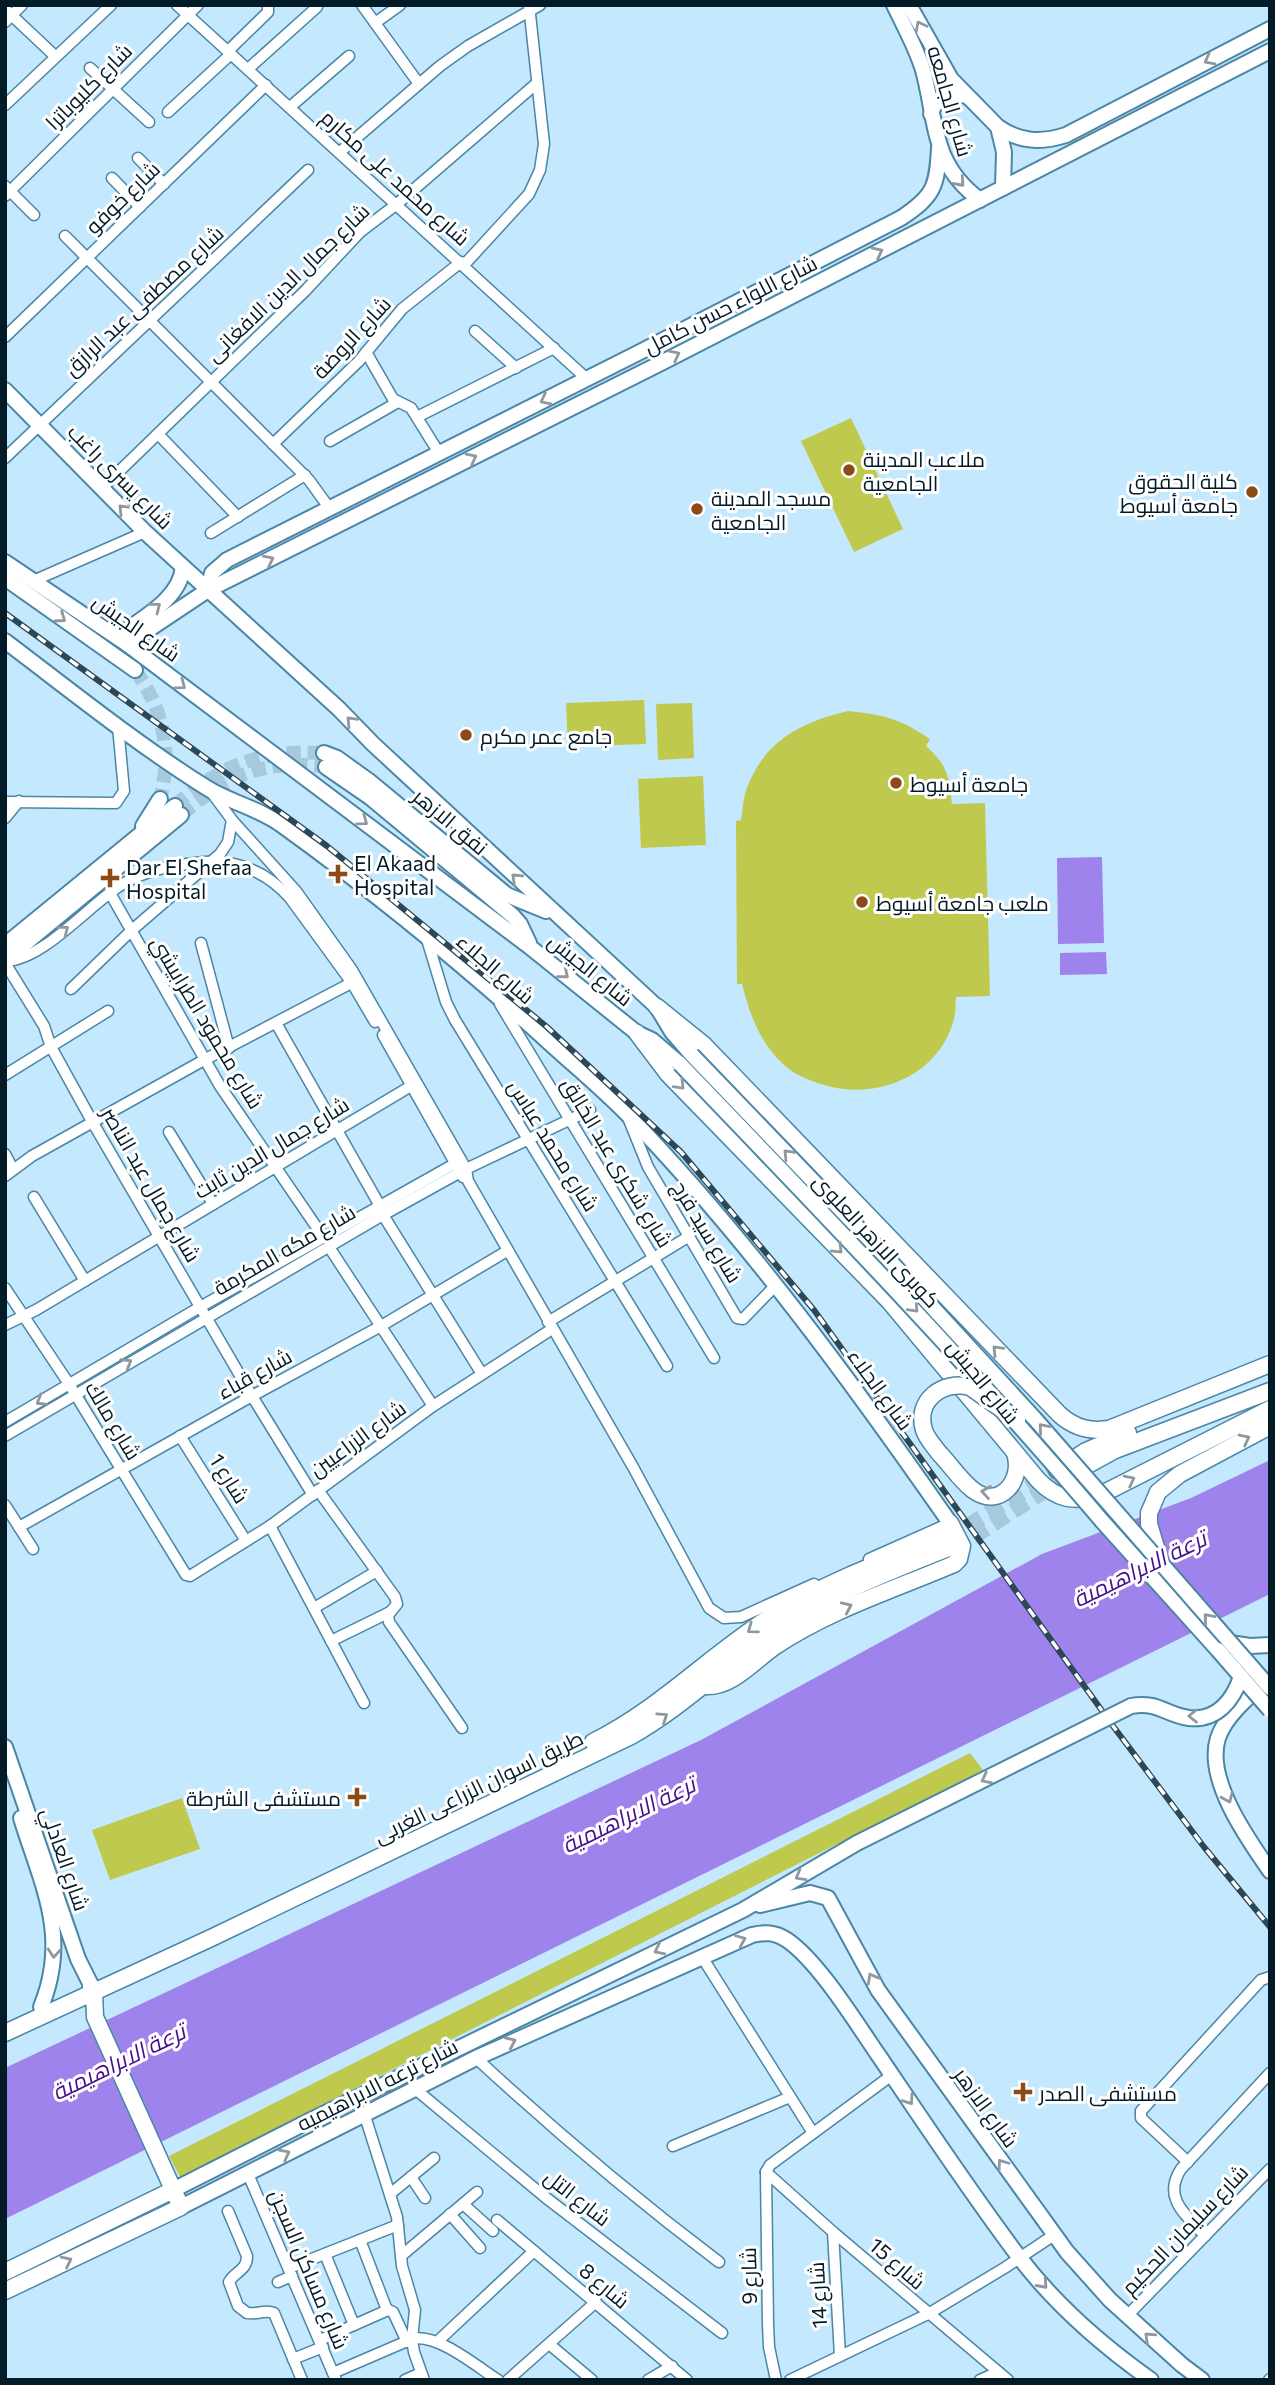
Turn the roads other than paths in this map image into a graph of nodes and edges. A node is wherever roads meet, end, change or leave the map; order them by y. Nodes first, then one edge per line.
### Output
1 (22, 5) edge
2 (111, 5) edge
3 (177, 5) edge
4 (198, 5) edge
5 (268, 5) edge
6 (362, 5) edge
7 (400, 5) edge
8 (540, 5) edge
9 (894, 5) edge
10 (909, 5) edge
11 (317, 6) edge
12 (529, 8) edge
13 (188, 15) junction
14 (8, 16) edge
15 (375, 23) junction
16 (1270, 29) edge
17 (1270, 51) edge
18 (230, 53) junction
19 (55, 56) junction
20 (349, 57) dead end
21 (940, 63) junction
22 (90, 68) dead end
23 (248, 69) junction
24 (923, 70) junction
25 (537, 83) junction
26 (419, 84) junction
27 (266, 85) junction
28 (112, 88) junction
29 (966, 96) junction
30 (5, 105) edge
31 (290, 107) junction
32 (168, 112) dead end
33 (930, 114) junction
34 (149, 122) dead end
35 (998, 127) junction
36 (939, 148) junction
37 (340, 152) junction
38 (138, 158) dead end
39 (308, 170) dead end
40 (112, 178) dead end
41 (164, 184) junction
42 (1003, 188) junction
43 (7, 191) edge
44 (979, 200) junction
45 (397, 204) junction
46 (141, 206) junction
47 (34, 215) dead end
48 (65, 236) dead end
49 (87, 258) junction
50 (463, 264) junction
51 (149, 320) junction
52 (475, 331) dead end
53 (5, 337) edge
54 (554, 348) junction
55 (366, 352) junction
56 (638, 353) junction
57 (516, 368) junction
58 (648, 369) junction
59 (587, 379) junction
60 (211, 382) junction
61 (5, 390) edge
62 (398, 402) junction
63 (520, 413) junction
64 (417, 417) junction
65 (40, 424) junction
66 (530, 428) junction
67 (158, 434) junction
68 (330, 441) dead end
69 (273, 443) junction
70 (439, 453) junction
71 (5, 458) edge
72 (305, 475) junction
73 (102, 488) junction
74 (330, 509) junction
75 (238, 517) junction
76 (145, 532) junction
77 (211, 533) dead end
78 (5, 562) edge
79 (183, 567) junction
80 (5, 578) edge
81 (33, 581) junction
82 (208, 590) junction
83 (122, 640) junction
84 (7, 646) edge
85 (135, 670) tunnel mouth
86 (118, 726) junction
87 (209, 790) junction
88 (160, 799) tunnel mouth
89 (5, 802) edge
90 (19, 802) junction
91 (5, 818) edge
92 (232, 820) junction
93 (129, 844) junction
94 (208, 862) junction
95 (110, 893) junction
96 (554, 914) junction
97 (132, 930) junction
98 (425, 936) junction
99 (7, 940) edge
100 (201, 943) dead end
101 (530, 947) junction
102 (5, 961) edge
103 (355, 981) junction
104 (487, 986) junction
105 (71, 989) dead end
106 (657, 1007) junction
107 (108, 1011) dead end
108 (276, 1023) junction
109 (636, 1033) junction
110 (51, 1047) junction
111 (229, 1048) junction
112 (205, 1060) junction
113 (5, 1075) edge
114 (411, 1086) junction
115 (590, 1110) dead end
116 (627, 1114) junction
117 (569, 1120) junction
118 (93, 1123) junction
119 (336, 1129) junction
120 (169, 1132) dead end
121 (528, 1140) junction
122 (5, 1154) edge
123 (275, 1166) junction
124 (460, 1166) junction
125 (9, 1173) edge
126 (34, 1197) dead end
127 (213, 1204) junction
128 (382, 1210) junction
129 (160, 1235) junction
130 (688, 1237) junction
131 (326, 1242) junction
132 (506, 1251) junction
133 (654, 1258) junction
134 (85, 1280) junction
135 (616, 1281) junction
136 (776, 1285) junction
137 (5, 1288) edge
138 (433, 1296) junction
139 (201, 1307) junction
140 (24, 1314) junction
141 (206, 1317) junction
142 (5, 1325) edge
143 (381, 1326) junction
144 (550, 1326) junction
145 (714, 1358) dead end
146 (1270, 1364) edge
147 (667, 1366) dead end
148 (482, 1374) junction
149 (1270, 1376) edge
150 (69, 1384) junction
151 (1270, 1391) edge
152 (75, 1394) junction
153 (252, 1396) junction
154 (1046, 1402) junction
155 (433, 1406) junction
156 (1270, 1409) edge
157 (1017, 1420) junction
158 (5, 1422) edge
159 (1270, 1426) edge
160 (5, 1436) edge
161 (180, 1436) junction
162 (1002, 1436) junction
163 (1016, 1453) junction
164 (121, 1469) junction
165 (315, 1493) junction
166 (5, 1505) edge
167 (270, 1526) junction
168 (19, 1527) junction
169 (949, 1536) junction
170 (246, 1541) junction
171 (33, 1549) dead end
172 (1161, 1564) junction
173 (377, 1571) junction
174 (186, 1575) joint
175 (314, 1608) junction
176 (390, 1612) junction
177 (331, 1641) junction
178 (1230, 1643) junction
179 (1270, 1645) edge
180 (1241, 1677) junction
181 (1270, 1679) edge
182 (703, 1686) junction
183 (1270, 1688) edge
184 (364, 1703) dead end
185 (1270, 1710) edge
186 (462, 1728) dead end
187 (5, 1747) edge
188 (5, 1770) edge
189 (1270, 1871) edge
190 (743, 1910) junction
191 (186, 1944) junction
192 (702, 1957) junction
193 (1267, 1977) edge
194 (92, 1988) junction
195 (73, 2002) junction
196 (41, 2007) junction
197 (95, 2017) junction
198 (5, 2023) edge
199 (5, 2033) edge
200 (476, 2058) junction
201 (1270, 2073) edge
202 (892, 2075) junction
203 (414, 2088) junction
204 (790, 2097) junction
205 (364, 2113) junction
206 (311, 2120) junction
207 (813, 2133) junction
208 (319, 2135) junction
209 (673, 2146) dead end
210 (434, 2158) dead end
211 (1188, 2162) junction
212 (1270, 2169) edge
213 (766, 2172) junction
214 (248, 2174) junction
215 (411, 2177) junction
216 (173, 2190) junction
217 (477, 2192) dead end
218 (390, 2194) junction
219 (425, 2198) dead end
220 (463, 2204) junction
221 (181, 2207) junction
222 (228, 2211) dead end
223 (450, 2214) junction
224 (398, 2225) junction
225 (833, 2232) junction
226 (1054, 2235) junction
227 (1205, 2236) junction
228 (359, 2240) junction
229 (480, 2248) dead end
230 (534, 2251) junction
231 (324, 2254) junction
232 (401, 2256) junction
233 (1020, 2258) junction
234 (719, 2262) dead end
235 (5, 2272) edge
236 (290, 2272) junction
237 (278, 2282) dead end
238 (5, 2291) edge
239 (596, 2302) junction
240 (387, 2310) junction
241 (928, 2314) junction
242 (1126, 2316) junction
243 (354, 2325) junction
244 (722, 2333) dead end
245 (409, 2341) junction
246 (438, 2342) junction
247 (321, 2343) junction
248 (549, 2344) junction
249 (839, 2356) junction
250 (293, 2360) junction
251 (672, 2366) junction
252 (998, 2372) junction
253 (1131, 2374) edge
254 (335, 2376) edge
255 (423, 2376) edge
256 (302, 2380) edge
257 (405, 2380) edge
258 (498, 2380) edge
259 (508, 2380) edge
260 (592, 2380) edge
261 (648, 2380) edge
262 (687, 2380) edge
263 (776, 2380) edge
264 (790, 2380) edge
265 (980, 2380) edge
266 (1008, 2380) edge
267 (1152, 2380) edge
268 (1202, 2380) edge

1 - 14 street
2 - 19 street
3 - 13 street, شارع محمد على مكارم
4 - 13 street, شارع كليوباترا
5 - 18 street
6 - 15 street
7 - 15 street
8 - 12 street
9 - 24 main road, شارع الجامعه
21 -> 10 main road, شارع الجامعه
11 - 23 street
12 - 25 street, شارع الروضة
12 - 26 street
13 - 18 street, شارع محمد على مكارم
13 - 28 street, شارع كليوباترا
14 - 19 street
15 - 26 street
16 -> 35 main road
17 - 42 main road, شارع اللواء حسن كامل
18 - 23 street, شارع محمد على مكارم
18 - 32 street
19 - 30 street
20 - 31 street
21 - 24 main road
21 - 29 main road, شارع الجامعه
22 - 28 street
23 - 27 street, شارع محمد على مكارم
24 - 33 main road, شارع الجامعه
25 - 45 street, شارع جمال الدين الافغانى
25 - 50 street, شارع الروضة
26 - 37 street
27 - 31 street, شارع محمد على مكارم
27 - 41 street, شارع خوفو
28 - 34 street
28 - 43 street, شارع كليوباترا
29 - 33 main road
29 - 35 main road, شارع الجامعه
31 - 37 street, شارع محمد على مكارم
33 - 36 main road, شارع الجامعه
35 - 42 main road, شارع الجامعه
36 -> 44 main road, شارع الجامعه
36 - 56 main road, شارع اللواء حسن كامل
37 - 45 street, شارع محمد على مكارم
38 - 41 street
39 - 51 street, شارع مصطفى عبد الرازق
40 - 46 street
41 - 46 street, شارع خوفو
42 - 44 main road, شارع اللواء حسن كامل
43 - 47 street
58 -> 44 main road, شارع اللواء حسن كامل
45 - 50 street, شارع محمد على مكارم
45 - 60 street, شارع جمال الدين الافغانى
46 - 49 street, شارع خوفو
48 - 49 street
49 - 51 street
49 - 53 street, شارع خوفو
50 - 54 street, شارع محمد على مكارم
50 - 55 street, شارع الروضة
51 - 60 street
51 - 65 street, شارع مصطفى عبد الرازق
52 - 57 street
54 - 57 street
54 - 59 street, شارع محمد على مكارم
55 - 62 street
55 - 69 street, شارع الروضة
56 - 58 main road
56 - 59 main road, شارع اللواء حسن كامل
57 - 64 street
58 - 66 main road, شارع اللواء حسن كامل
59 -> 63 main road, شارع اللواء حسن كامل
60 - 67 street, شارع جمال الدين الافغانى
60 - 69 street
61 - 65 main road, شارع يسرى راغب
62 - 64 street
62 - 68 street
63 - 66 main road
63 - 70 main road, شارع اللواء حسن كامل
64 - 70 street
65 - 71 street, شارع مصطفى عبد الرازق
65 - 73 main road, شارع يسرى راغب
82 -> 66 main road, شارع اللواء حسن كامل
67 - 73 street, شارع جمال الدين الافغانى
67 - 75 street
69 - 72 street
70 - 74 main road, شارع اللواء حسن كامل
72 - 74 street
72 - 75 street
76 -> 73 main road, شارع يسرى راغب
74 - 82 main road, شارع اللواء حسن كامل
75 - 77 street
76 - 79 main road, شارع يسرى راغب
76 - 81 street
78 - 81 main road, شارع الجيش
79 - 82 main road, شارع يسرى راغب
83 -> 79 main road
80 -> 85 main road
81 - 83 main road, شارع الجيش
82 - 83 main road, شارع اللواء حسن كامل
96 -> 82 main road, شارع الجيش
83 -> 101 main road, شارع الجيش
84 - 86 main road, شارع الجلاء
86 - 87 main road, شارع الجلاء
86 - 90 street
87 - 92 street, شارع الجلاء
87 - 98 main road, شارع الجلاء
88 - 93 main road
89 - 90 street
90 - 91 street
92 - 94 street
92 - 103 street, شارع الجلاء
93 - 99 main road
93 - 102 main road
94 - 95 street, شارع الجلاء
94 - 97 street
94 - 103 street, شارع الجلاء
95 - 97 street, شارع محمود الطرابيشي
102 -> 95 street, شارع الجلاء
96 - 101 main road, نفق الازهر
96 - 106 main road, شارع الجيش
97 - 105 street
97 - 112 street, شارع محمود الطرابيشي
98 - 104 main road, شارع الجلاء
98 - 121 street, شارع محمد عباس
100 - 111 street
101 -> 109 main road, شارع الجيش
102 - 110 street, شارع جمال عبد الناصر
103 - 108 street
103 - 114 street, شارع الجلاء
103 - 124 street, شارع الجلاء
104 - 116 main road, شارع الجلاء
104 - 117 street, شارع شكرى عبد الخالق
154 -> 106 main road, شارع الجيش
172 -> 106 main road, كوبرى الازهر العلوى, bridge
107 - 110 street
108 - 111 street
108 - 119 street
109 -> 157 main road, كوبرى الازهر العلوى, bridge
109 -> 162 main road, شارع الجيش
110 - 113 street
110 - 118 street, شارع جمال عبد الناصر
111 - 112 street
112 - 118 street
112 - 123 street, شارع محمود الطرابيشي
114 - 119 street, شارع جمال الدين ثابت
114 - 124 street, شارع الجلاء
115 - 117 street, شارع مكه المكرمة
116 - 130 street, شارع سيد فرج
116 - 136 main road, شارع الجلاء
117 - 121 street, شارع مكه المكرمة
117 - 133 street, شارع شكرى عبد الخالق
118 - 125 street
118 - 129 street, شارع جمال عبد الناصر
119 - 123 street, شارع جمال الدين ثابت
119 - 128 street
120 - 127 street
121 - 124 street, شارع مكه المكرمة
121 - 135 street, شارع محمد عباس
122 - 125 street
123 - 127 street, شارع جمال الدين ثابت
123 - 131 street, شارع محمود الطرابيشي
124 - 128 street, شارع مكه المكرمة
124 - 132 street, شارع الجلاء
126 - 134 street
127 - 129 street, شارع جمال الدين ثابت
128 - 131 street, شارع مكه المكرمة
128 - 138 street
129 - 134 street, شارع جمال الدين ثابت
129 - 139 street, شارع جمال عبد الناصر
130 - 133 street, شارع الزراعيين
130 - 136 street, شارع سيد فرج
131 - 139 street, شارع مكه المكرمة
131 - 141 street, شارع مكه المكرمة
131 - 143 street, شارع محمود الطرابيشي
132 - 138 street, شارع قباء
132 - 144 street, شارع الجلاء
133 - 135 street, شارع الزراعيين
133 - 145 street, شارع شكرى عبد الخالق
134 - 140 street, شارع جمال الدين ثابت
135 - 144 street, شارع الزراعيين
135 - 147 street, شارع محمد عباس
136 - 169 main road, شارع الجلاء
137 - 140 street, شارع مالك
138 - 143 street, شارع قباء
138 - 148 street
139 - 141 street, شارع جمال عبد الناصر
139 - 150 street, شارع مكه المكرمة
140 - 142 street, شارع جمال الدين ثابت
140 - 150 street, شارع مالك
152 -> 141 street, شارع مكه المكرمة
141 - 153 street, شارع جمال عبد الناصر
143 - 153 street, شارع قباء
143 - 155 street, شارع محمود الطرابيشي
144 - 148 street, شارع الزراعيين
144 - 169 street, شارع الجلاء
146 - 154 main road, شارع الجيش
148 - 155 street, شارع الزراعيين
149 - 151 main road
150 - 152 street, شارع مالك
150 -> 158 street, شارع مكه المكرمة
152 - 160 street, شارع مكه المكرمة
152 - 164 street, شارع مالك
153 - 161 street, شارع قباء
153 - 165 street, شارع جمال عبد الناصر
154 - 162 main road
155 - 165 street, شارع الزراعيين
163 -> 156 main road, شارع الجيش
163 -> 157 main road, bridge
157 - 180 main road, كوبرى الازهر العلوى, bridge
172 -> 159 main road
161 - 164 street, شارع قباء
161 - 170 street, شارع 1
162 - 163 main road, شارع الجيش
164 - 168 street, شارع قباء
164 - 174 street, شارع مالك
165 - 167 street, شارع الزراعيين
165 - 173 street, شارع جمال عبد الناصر
166 - 168 street
167 - 170 street, شارع الزراعيين
167 - 175 street
168 - 171 street
169 - 182 main road, طريق اسوان الزراعى الغربى
182 -> 169 main road
169 -> 191 main road, طريق اسوان الزراعى الغربى
170 - 174 street, شارع الزراعيين
178 -> 172 main road, كوبرى الازهر العلوى, bridge
173 - 175 street
173 - 176 street, شارع جمال عبد الناصر
175 - 177 street
176 - 177 street
176 - 186 street
177 - 184 street
178 - 179 main road
178 - 183 main road, كوبرى الازهر العلوى, bridge
180 - 185 main road, كوبرى الازهر العلوى, bridge
180 -> 190 main road, bridge
181 -> 189 main road
191 -> 182 main road, طريق اسوان الزراعى الغربى
187 - 194 main road, شارع العادلي
188 -> 196 main road, شارع العادلي
190 -> 206 main road, شارع ترعه الابراهيميه
226 -> 190 main road, شارع الازهر
191 - 194 main road, طريق اسوان الزراعى الغربى
200 -> 192 main road, شارع ترعه الابراهيميه
192 -> 202 main road, شارع ترعه الابراهيميه
192 - 204 street
193 - 211 street
194 - 195 main road, طريق اسوان الزراعى الغربى
194 - 196 main road, طريق اسوان الزراعى الغربى
194 - 197 main road
195 - 197 main road
195 - 199 main road, طريق اسوان الزراعى الغربى
196 - 198 main road, طريق اسوان الزراعى الغربى
197 - 216 main road
200 - 203 main road, شارع ترعه الابراهيميه
200 - 234 street
201 - 211 street
202 - 207 street
202 -> 233 main road
203 - 205 main road, شارع ترعه الابراهيميه
203 - 244 street, شارع التل
204 - 207 street
204 - 209 street
205 - 208 main road, شارع ترعه الابراهيميه
205 - 218 street
206 - 208 main road
206 - 216 main road, شارع ترعه الابراهيميه
207 - 213 street
214 -> 208 main road, شارع ترعه الابراهيميه
210 - 215 street
211 - 227 street
212 - 227 street, شارع سليمان الحكيم
213 - 225 street, شارع 15
213 - 263 street, شارع 9
214 - 221 main road, شارع ترعه الابراهيميه
214 - 236 street, شارع مساكن السجن
215 - 218 street
215 - 219 street
216 - 221 main road
216 - 235 main road, شارع ترعه الابراهيميه
217 - 220 street
218 - 224 street
220 - 223 street
220 - 230 street, شارع 8
238 -> 221 main road, شارع ترعه الابراهيميه
222 - 250 street
223 - 229 street
223 - 232 street
224 - 228 street
224 - 232 street
225 - 241 street, شارع 15
225 - 249 street, شارع 14
226 - 233 street
226 - 242 main road, شارع الازهر
227 - 242 street, شارع سليمان الحكيم
228 - 231 street
228 - 240 street
230 - 239 street, شارع 8
230 - 246 street
231 - 236 street
231 - 243 street
232 - 245 street
233 - 241 street
233 -> 253 main road
236 - 237 street
236 - 247 street, شارع مساكن السجن
239 - 248 street
239 - 251 street, شارع 8
240 - 243 street
240 - 245 street
241 - 249 street
241 - 252 street, شارع 15
268 -> 242 main road, شارع الازهر
243 - 247 street
245 - 246 street
245 - 254 street
245 - 255 street
246 - 258 street
247 - 250 street
247 - 254 street, شارع مساكن السجن
248 - 259 street
248 - 260 street
249 - 264 street
250 - 256 street
251 - 261 street
251 - 262 street, شارع 8
252 - 265 street
252 - 266 street, شارع 15
253 - 267 main road
255 - 257 street

